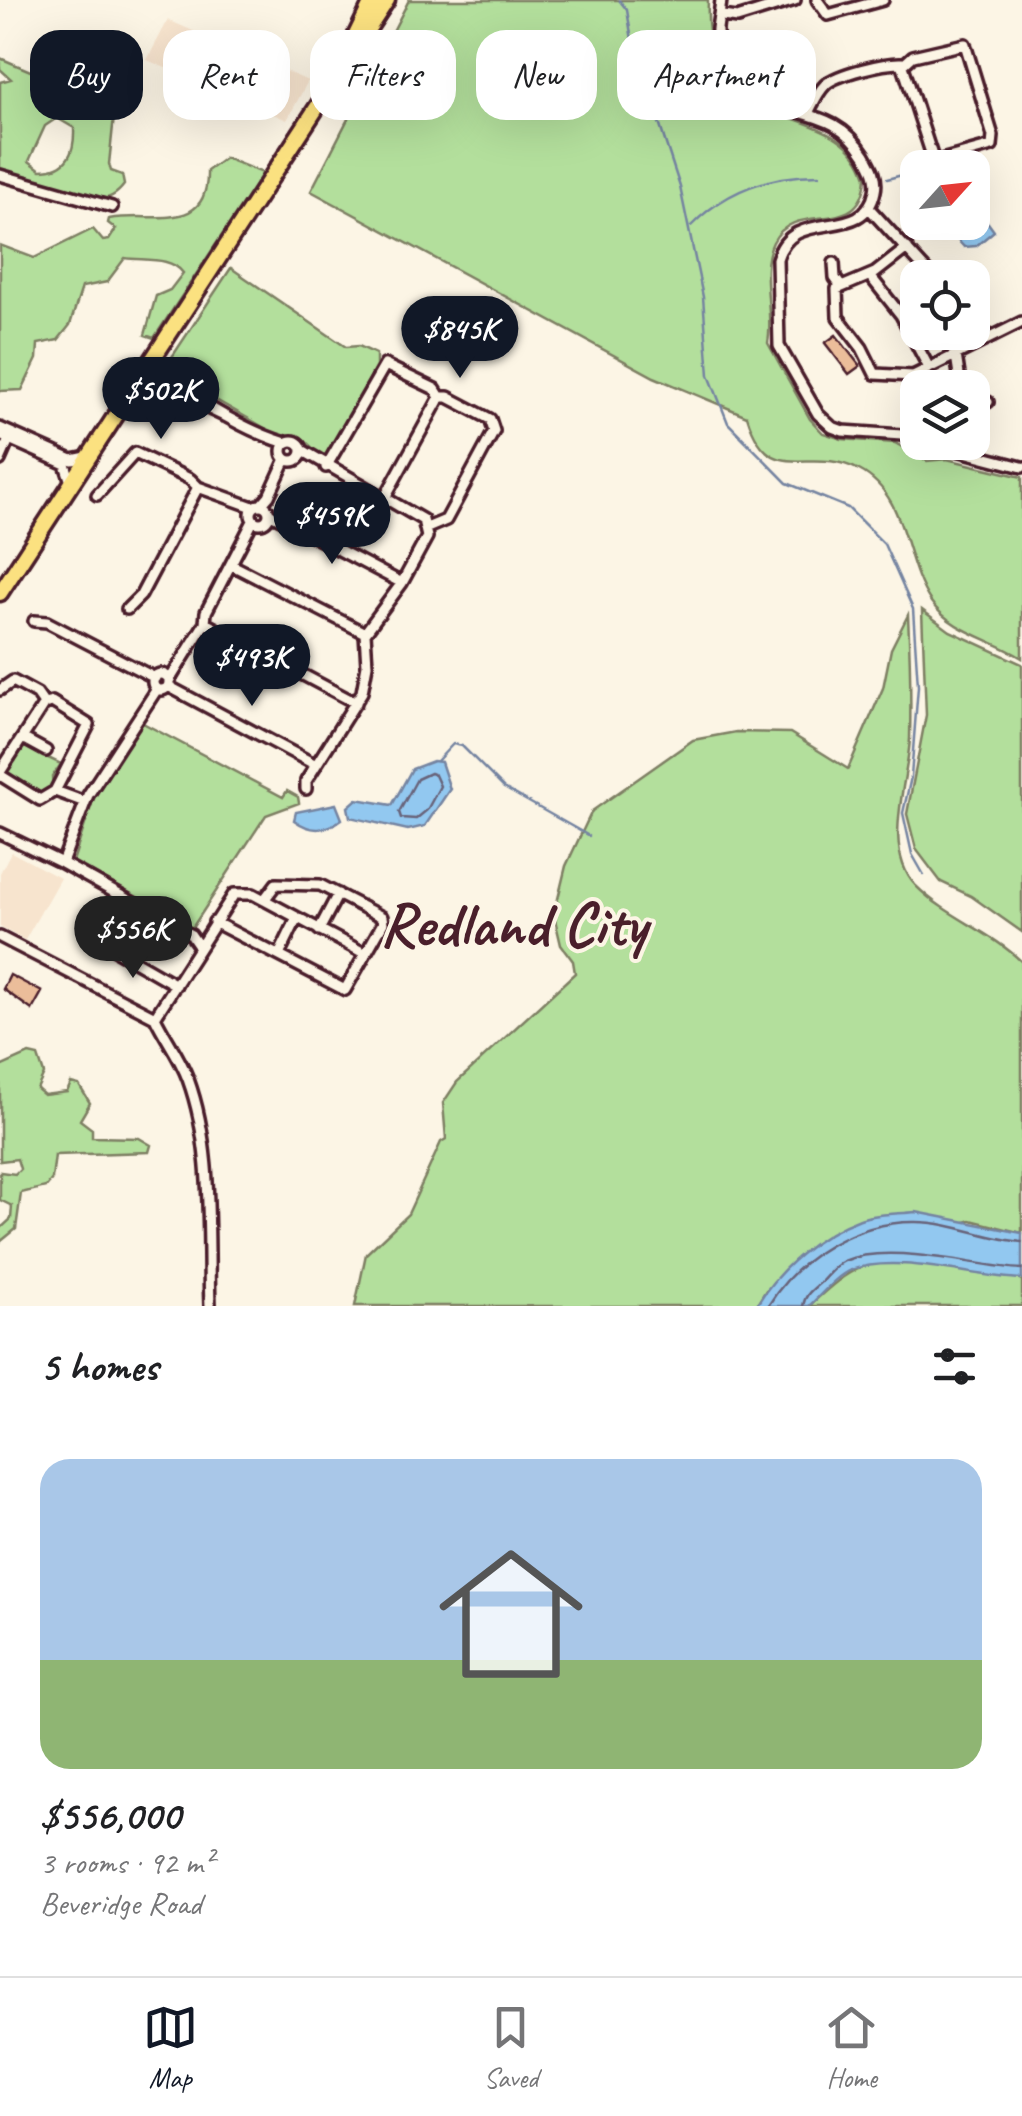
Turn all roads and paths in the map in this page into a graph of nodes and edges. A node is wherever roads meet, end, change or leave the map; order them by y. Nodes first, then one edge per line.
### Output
1 (373, 0) edge
2 (388, 0) edge
3 (721, 0) edge
4 (795, 0) edge
5 (817, 0) edge
6 (883, 0) edge
7 (722, 16) junction
8 (358, 30) edge
9 (367, 30) edge
10 (718, 30) edge
11 (903, 65) junction
12 (816, 98) edge
13 (310, 115) edge
14 (816, 116) edge
15 (0, 175) edge
16 (112, 207) dead end
17 (868, 208) junction
18 (906, 248) junction
19 (917, 260) edge
20 (834, 263) dead end
21 (870, 276) junction
22 (840, 285) junction
23 (1022, 322) edge
24 (990, 336) edge
25 (964, 350) edge
26 (956, 355) junction
27 (925, 370) joint
28 (958, 370) edge
29 (147, 375) junction
30 (900, 377) edge
31 (440, 397) junction
32 (5, 434) edge
33 (291, 454) junction
34 (88, 457) junction
35 (0, 460) edge
36 (326, 467) junction
37 (1022, 468) edge
38 (71, 482) junction
39 (198, 487) junction
40 (97, 495) dead end
41 (384, 499) junction
42 (52, 512) junction
43 (260, 514) junction
44 (427, 528) junction
45 (232, 565) junction
46 (402, 583) junction
47 (0, 593) edge
48 (127, 609) dead end
49 (34, 622) dead end
50 (205, 623) junction
51 (365, 633) junction
52 (162, 682) junction
53 (0, 690) edge
54 (44, 704) junction
55 (356, 704) junction
56 (24, 739) junction
57 (46, 751) dead end
58 (316, 765) junction
59 (0, 774) edge
60 (306, 789) dead end
61 (55, 791) junction
62 (85, 802) junction
63 (0, 834) edge
64 (62, 862) junction
65 (338, 894) junction
66 (264, 900) junction
67 (298, 918) junction
68 (214, 922) junction
69 (319, 930) junction
70 (0, 936) edge
71 (198, 945) junction
72 (108, 946) dead end
73 (280, 953) junction
74 (364, 953) junction
75 (176, 985) junction
76 (155, 1017) junction
77 (210, 1306) edge

1 - 8 highway
2 - 9 highway
3 - 7 street
4 - 7 street
5 - 6 street
7 - 10 street
11 - 11 street
11 - 12 street
13 - 29 highway
14 - 17 street
15 - 16 street
17 - 18 street
17 - 37 street
18 - 19 street
18 - 21 street
20 - 22 street
21 - 22 street
21 - 27 street
22 - 30 street
23 - 24 street
25 - 26 street
26 - 27 street
26 - 28 street
29 - 33 street
29 - 34 highway
29 - 42 highway
31 - 36 street
31 - 41 street
31 - 44 street
32 - 34 street
32 - 35 street
32 - 38 street
33 - 36 street
33 - 43 street
34 - 38 highway
36 - 41 street
38 - 42 highway
39 - 40 street
39 - 43 street
39 - 48 street
41 - 44 street
42 - 47 highway
43 - 45 street
43 - 46 street
44 - 46 street
45 - 50 street
45 - 51 street
46 - 51 street
49 - 52 street
50 - 52 street
50 - 55 street
51 - 55 street
52 - 58 street
52 - 62 street
53 - 54 street
54 - 56 street
54 - 61 street
55 - 58 street
56 - 57 street
56 - 59 street
58 - 60 street
59 - 61 street
61 - 62 street
62 - 64 street
63 - 64 street
64 - 71 street
65 - 66 street
65 - 69 street
65 - 74 street
66 - 67 street
66 - 68 street
67 - 69 street
67 - 73 street
68 - 71 street
68 - 73 street
69 - 74 street
70 - 76 street
71 - 75 street
72 - 75 street
73 - 74 street
75 - 76 street
76 - 77 street

